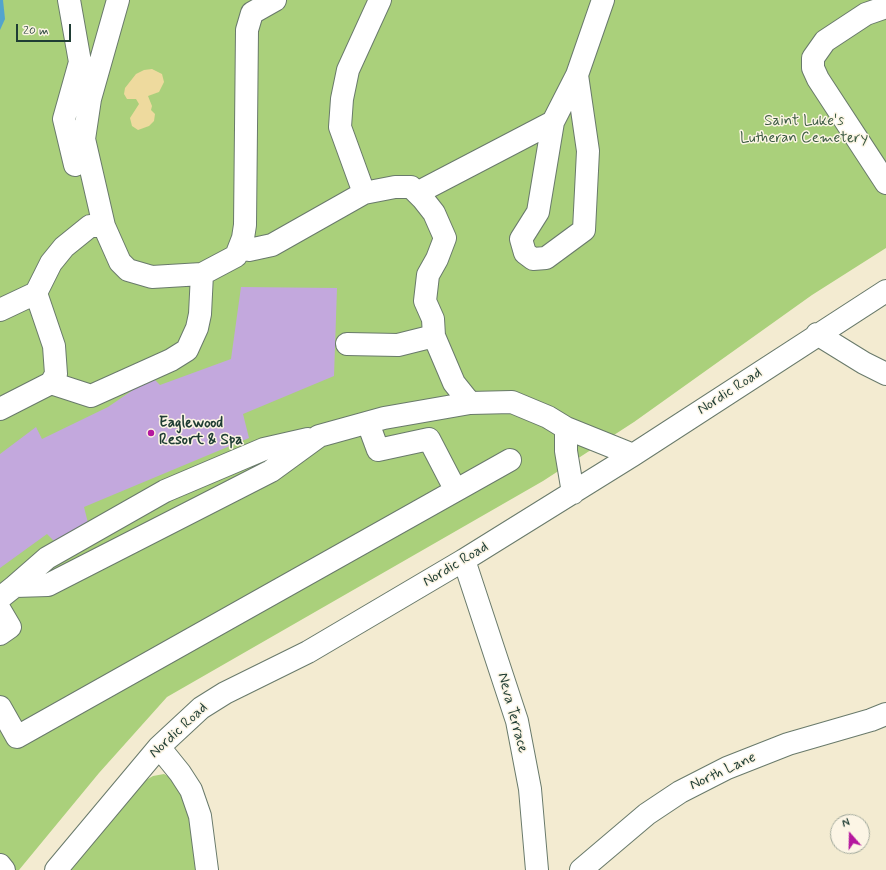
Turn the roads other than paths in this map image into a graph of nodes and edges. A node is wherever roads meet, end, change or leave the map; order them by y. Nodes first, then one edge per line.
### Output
1 (69, 0) edge
2 (118, 0) edge
3 (274, 0) edge
4 (380, 0) edge
5 (603, 0) edge
6 (886, 7) edge
7 (577, 75) junction
8 (553, 122) junction
9 (886, 183) edge
10 (364, 193) junction
11 (417, 193) junction
12 (97, 226) junction
13 (243, 248) junction
14 (202, 274) junction
15 (886, 290) edge
16 (36, 293) junction
17 (0, 310) edge
18 (817, 334) junction
19 (434, 336) junction
20 (347, 344) dead end
21 (886, 374) edge
22 (51, 383) junction
23 (470, 403) junction
24 (0, 409) edge
25 (368, 423) junction
26 (566, 428) junction
27 (319, 436) junction
28 (633, 454) junction
29 (510, 460) dead end
30 (455, 489) junction
31 (573, 492) junction
32 (464, 560) junction
33 (8, 592) edge
34 (0, 610) edge
35 (0, 634) edge
36 (0, 707) edge
37 (886, 714) edge
38 (159, 747) junction
39 (0, 865) edge
40 (4, 870) edge
41 (56, 870) edge
42 (207, 870) edge
43 (537, 870) edge
44 (581, 870) edge

1 - 12 street
2 - 12 street
3 - 13 street
4 - 10 street
5 - 7 street
6 - 9 street
7 - 8 street
7 - 8 street
8 - 11 street
10 - 11 street
10 - 13 street
11 - 19 street
12 - 14 street
12 - 16 street
13 - 14 street
14 - 22 street
15 - 18 street, Nordic Road
16 - 17 street
16 - 22 street
18 - 21 street
18 - 28 street, Nordic Road
19 - 20 street
19 - 23 street
22 - 24 street
23 - 25 street
23 - 26 street
25 - 27 street
25 - 30 street
26 - 28 street
26 - 31 street
27 - 33 street
27 - 33 street
28 - 31 street, Nordic Road
29 - 30 street
30 - 36 street
31 - 32 street, Nordic Road
32 - 38 street, Nordic Road
32 - 43 street, Neva Terrace
34 - 35 street
37 - 44 street, North Lane
38 - 41 street, Nordic Road
38 - 42 street
39 - 40 street

